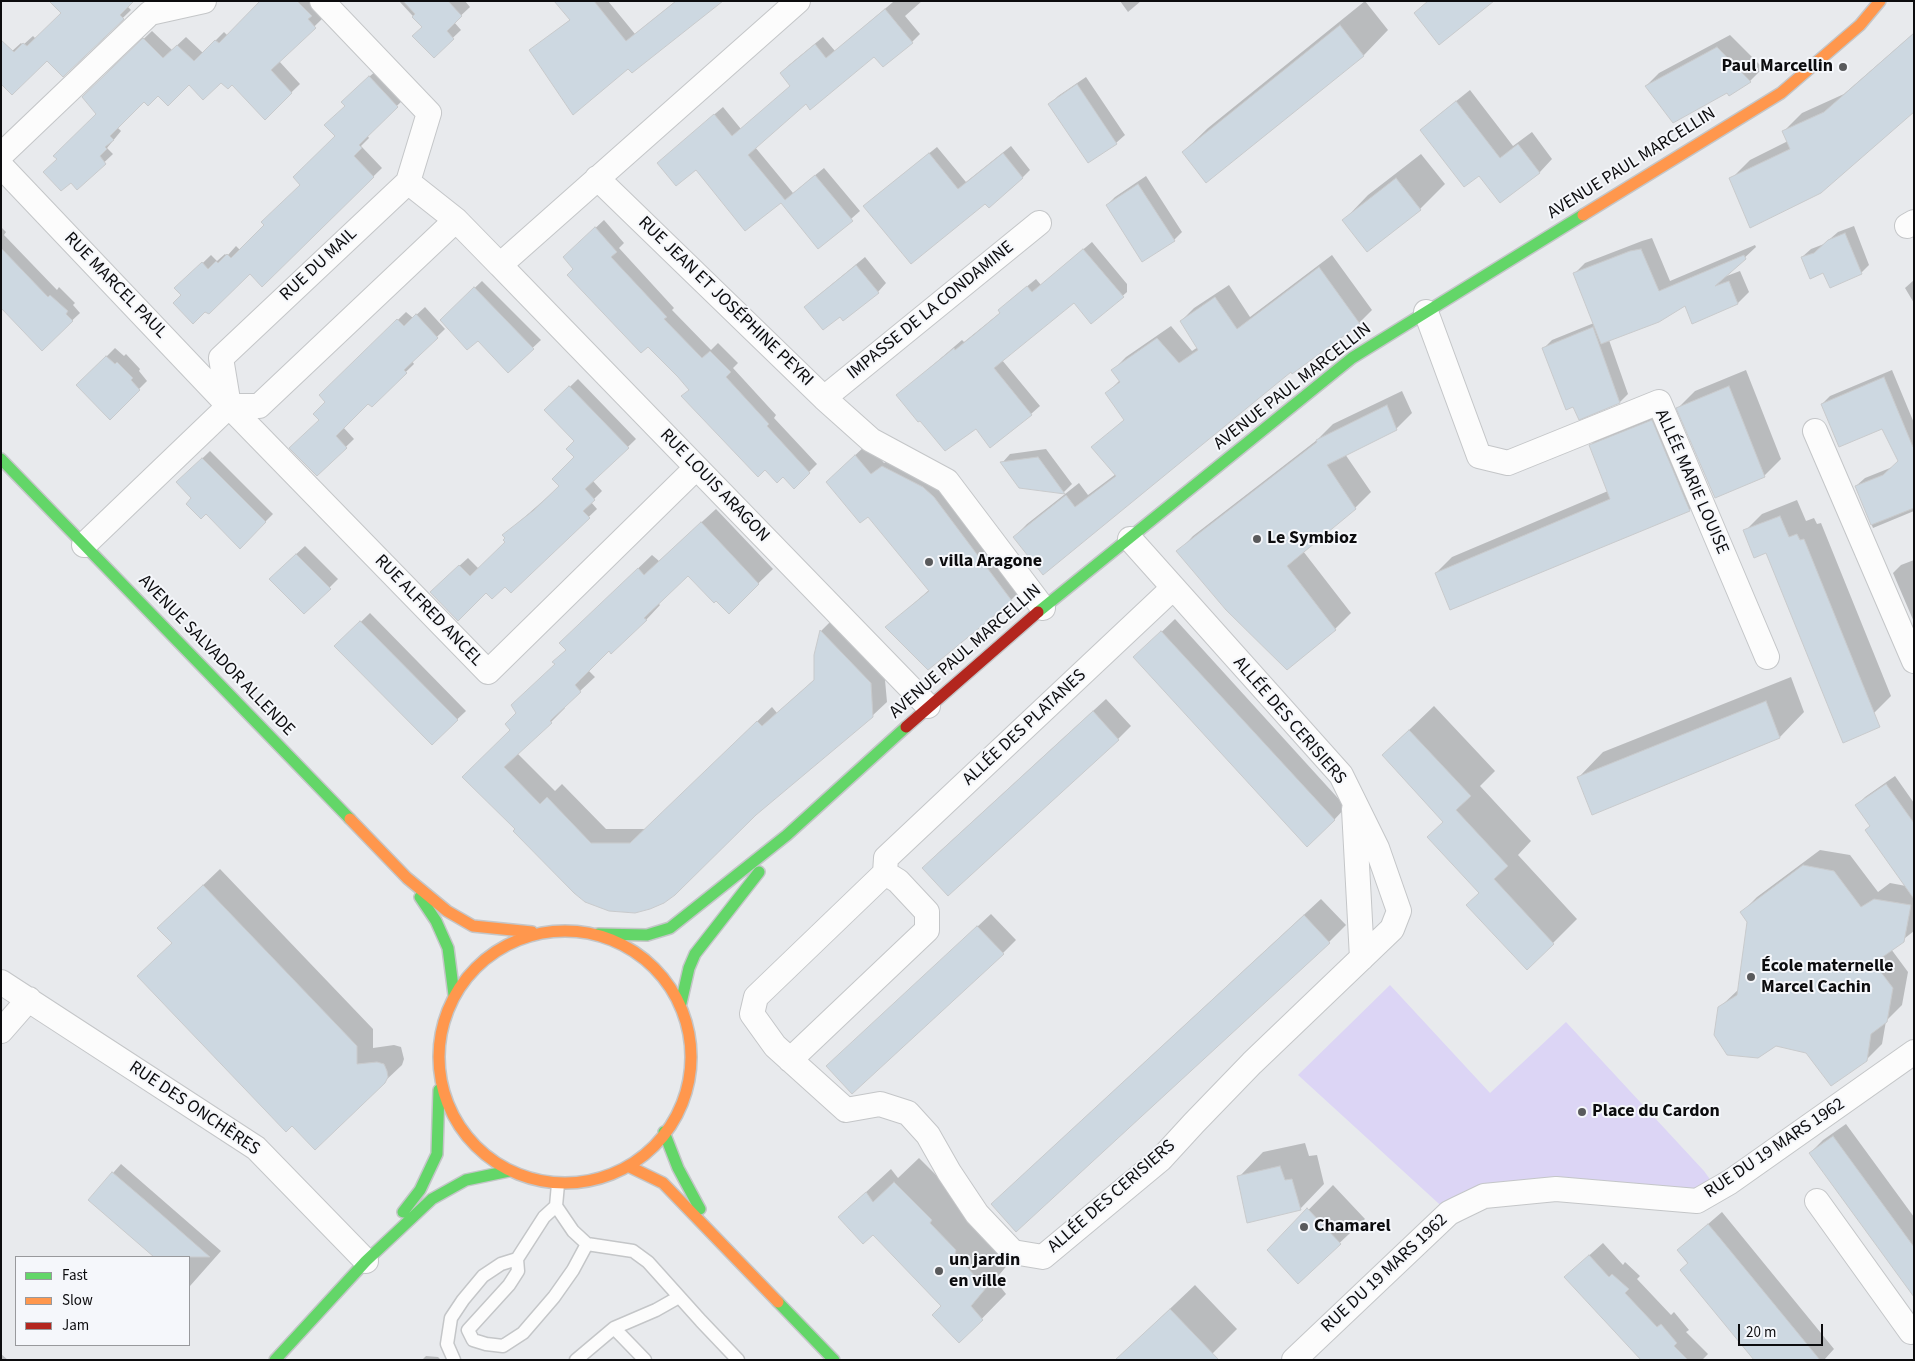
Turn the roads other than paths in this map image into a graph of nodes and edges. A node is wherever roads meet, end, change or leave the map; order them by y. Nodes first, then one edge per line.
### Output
1 (204, 1) edge
2 (322, 1) edge
3 (798, 1) edge
4 (1880, 1) edge
5 (1, 155) edge
6 (1, 166) edge
7 (597, 178) junction
8 (408, 182) junction
9 (456, 220) junction
10 (1039, 224) dead end
11 (500, 265) junction
12 (1426, 312) junction
13 (824, 398) junction
14 (229, 406) junction
15 (1816, 431) dead end
16 (1, 459) edge
17 (696, 468) junction
18 (1130, 539) junction
19 (84, 544) junction
20 (1173, 588) junction
21 (1043, 608) junction
22 (1767, 657) dead end
23 (1914, 661) edge
24 (928, 706) junction
25 (1353, 800) junction
26 (788, 835) junction
27 (885, 872) junction
28 (407, 878) junction
29 (536, 933) junction
30 (598, 934) junction
31 (1362, 958) junction
32 (1, 982) edge
33 (454, 995) junction
34 (29, 999) junction
35 (681, 1003) junction
36 (1, 1031) edge
37 (1914, 1052) edge
38 (797, 1067) junction
39 (439, 1076) junction
40 (664, 1132) junction
41 (630, 1167) junction
42 (509, 1171) junction
43 (558, 1184) junction
44 (1817, 1201) dead end
45 (556, 1206) junction
46 (715, 1237) junction
47 (587, 1244) junction
48 (517, 1259) junction
49 (366, 1261) junction
50 (679, 1297) junction
51 (456, 1312) junction
52 (614, 1328) junction
53 (468, 1330) junction
54 (1913, 1333) edge
55 (274, 1360) edge
56 (454, 1360) edge
57 (576, 1360) edge
58 (644, 1360) edge
59 (738, 1360) edge
60 (834, 1360) edge
61 (1294, 1360) edge

1 - 5 street
2 - 8 street
3 - 7 street
4 - 12 main road, AVENUE PAUL MARCELLIN
6 - 14 street, RUE MARCEL PAUL
7 - 11 street
7 - 13 street, RUE JEAN ET JOSÉPHINE PEYRI
8 - 9 street
8 - 14 street, RUE DU MAIL
9 - 11 street
9 - 14 street
10 - 13 street, IMPASSE DE LA CONDAMINE
11 - 17 street, RUE LOUIS ARAGON
12 - 18 main road, AVENUE PAUL MARCELLIN
12 - 22 street, ALLÉE MARIE LOUISE
13 - 21 street, RUE JEAN ET JOSÉPHINE PEYRI
14 - 17 street, RUE ALFRED ANCEL
14 - 19 street
15 - 23 street
16 - 19 main road, AVENUE SALVADOR ALLENDE
17 - 24 street, RUE LOUIS ARAGON
18 - 20 street, ALLÉE DES CERISIERS
18 - 21 main road, AVENUE PAUL MARCELLIN
19 - 28 main road, AVENUE SALVADOR ALLENDE
20 - 25 street, ALLÉE DES CERISIERS
20 - 27 street, ALLÉE DES PLATANES
21 - 24 main road, AVENUE PAUL MARCELLIN
24 - 26 main road, AVENUE PAUL MARCELLIN
25 - 31 street
25 - 31 street, ALLÉE DES CERISIERS
26 - 30 main road, AVENUE PAUL MARCELLIN
26 - 35 main road, AVENUE PAUL MARCELLIN
27 - 38 street
27 - 38 street, ALLÉE DES PLATANES
28 - 29 main road, AVENUE SALVADOR ALLENDE
28 - 33 main road, AVENUE SALVADOR ALLENDE
29 - 30 main road
29 - 33 main road
30 - 35 main road
31 - 38 street, ALLÉE DES CERISIERS
32 - 34 street, RUE DES ONCHÈRES
33 - 39 main road
34 - 36 street
34 - 49 street, RUE DES ONCHÈRES
35 - 40 main road
37 - 61 street, RUE DU 19 MARS 1962
39 - 42 main road
39 - 49 main road
40 - 41 main road
40 - 46 main road
41 - 43 main road
41 - 46 main road
42 - 43 main road
42 - 49 main road
43 - 45 lane
44 - 54 street
45 - 47 lane
45 - 48 lane
46 - 60 main road
47 - 50 lane
47 - 53 lane
48 - 51 lane
48 - 53 lane
49 - 55 main road
50 - 52 lane
50 - 59 lane
51 - 53 lane
51 - 56 lane
52 - 57 lane
52 - 58 lane

